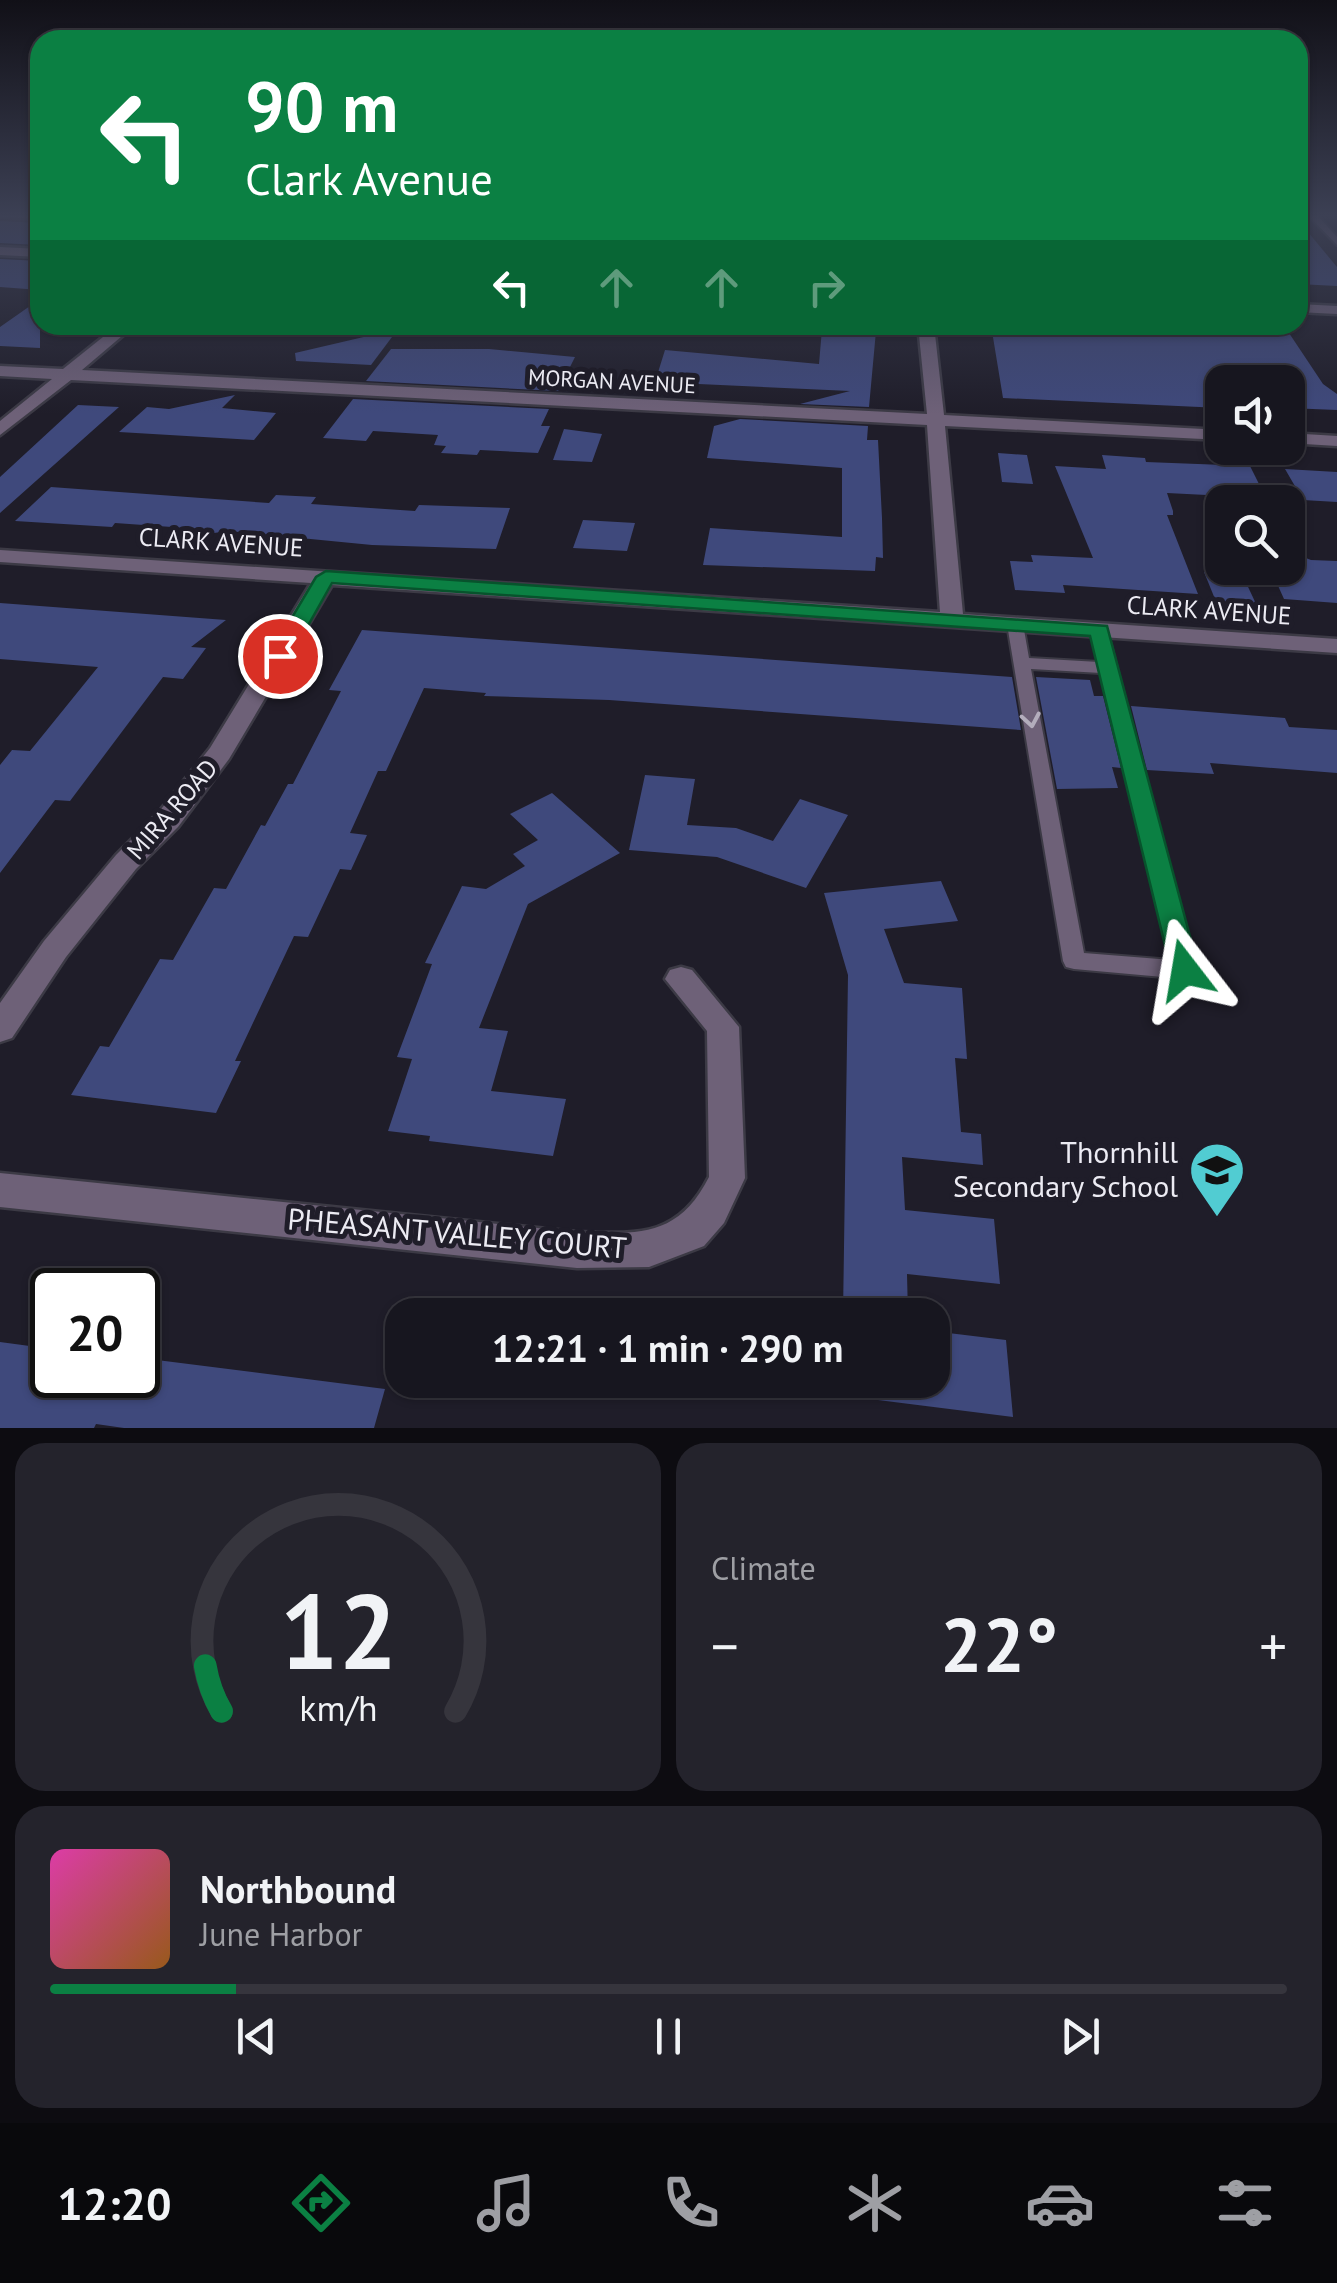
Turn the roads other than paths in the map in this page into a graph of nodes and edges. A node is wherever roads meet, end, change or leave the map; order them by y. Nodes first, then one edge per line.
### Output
1 (1308, 309) edge
2 (1337, 310) edge
3 (115, 335) edge
4 (927, 335) edge
5 (0, 371) edge
6 (65, 375) junction
7 (938, 420) junction
8 (0, 430) edge
9 (1205, 434) edge
10 (1305, 439) edge
11 (1337, 440) edge
12 (0, 556) edge
13 (326, 577) junction
14 (952, 620) junction
15 (1014, 624) junction
16 (1100, 630) junction
17 (1337, 646) edge
18 (1021, 662) junction
19 (1110, 668) junction
20 (681, 980) dead end
21 (0, 1029) edge
22 (0, 1190) edge

1 - 2 street
3 - 6 street
4 - 7 street
5 - 6 street, MORGAN AVENUE
6 - 7 street, MORGAN AVENUE
6 - 8 street
7 - 9 street, MORGAN AVENUE
7 - 14 street
10 - 11 street
12 - 13 street, CLARK AVENUE
13 - 14 street, CLARK AVENUE
13 - 21 street, MIRA ROAD
14 - 15 street, CLARK AVENUE
15 - 16 street, CLARK AVENUE
15 - 18 lane
16 - 17 street, CLARK AVENUE
16 - 19 lane
18 - 19 lane
18 -> 19 lane
20 - 22 street, PHEASANT VALLEY COURT

